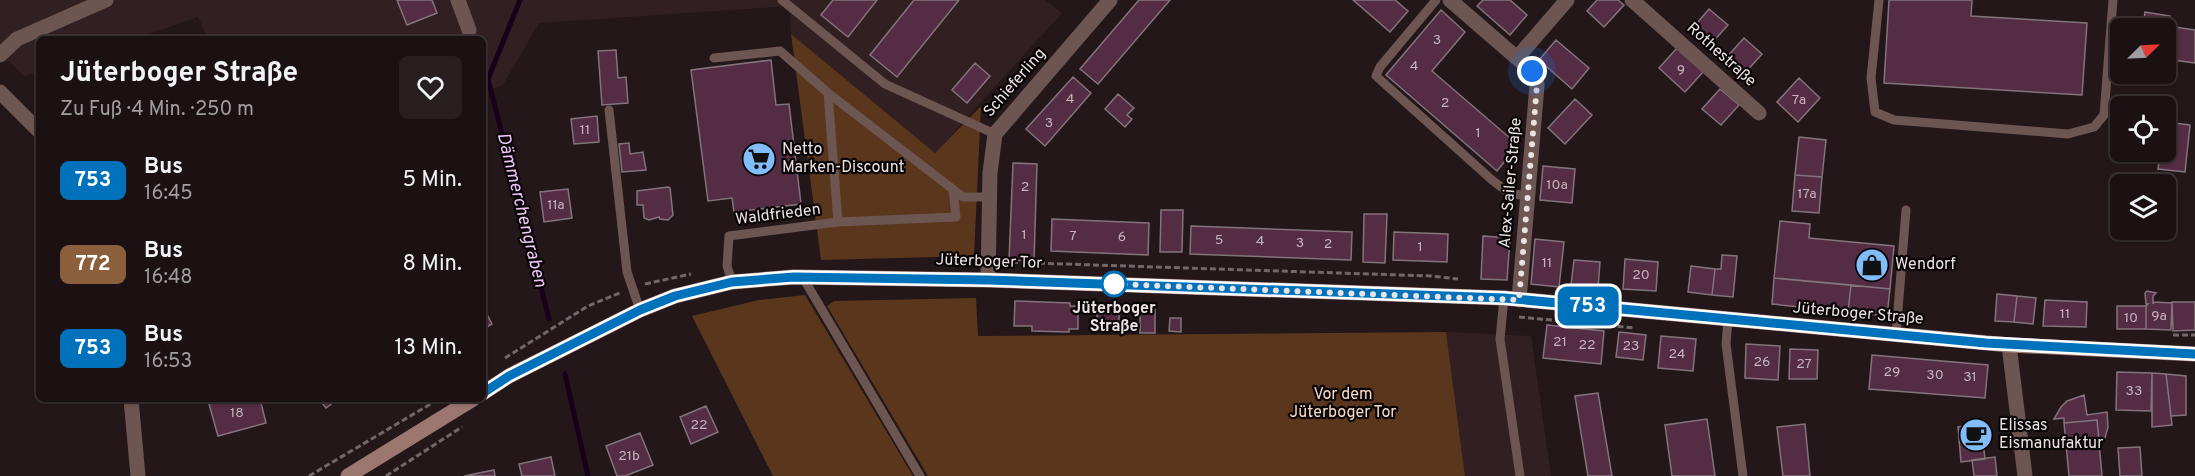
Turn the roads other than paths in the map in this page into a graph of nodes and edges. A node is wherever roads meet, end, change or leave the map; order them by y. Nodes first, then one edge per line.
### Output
1 (106, 0) edge
2 (458, 0) edge
3 (782, 0) edge
4 (1110, 0) edge
5 (1436, 0) edge
6 (1450, 0) edge
7 (1567, 0) edge
8 (1632, 0) edge
9 (1879, 0) edge
10 (2113, 0) edge
11 (469, 30) dead end
12 (0, 55) edge
13 (714, 58) dead end
14 (1517, 58) junction
15 (0, 92) edge
16 (828, 93) junction
17 (609, 110) dead end
18 (1759, 113) dead end
19 (36, 128) edge
20 (995, 134) junction
21 (953, 189) junction
22 (1527, 196) junction
23 (990, 197) junction
24 (1906, 210) dead end
25 (838, 222) junction
26 (802, 276) junction
27 (988, 280) junction
28 (732, 282) junction
29 (1511, 299) junction
30 (640, 310) junction
31 (1728, 320) junction
32 (1896, 335) junction
33 (2009, 345) junction
34 (2195, 354) edge
35 (486, 391) edge
36 (130, 402) edge
37 (468, 402) edge
38 (138, 476) edge
39 (348, 476) edge
40 (920, 476) edge
41 (1520, 476) edge
42 (1743, 476) edge
43 (2025, 476) edge

1 - 12 street
2 - 11 street
3 - 20 lane
4 - 20 street, Schieferling
5 - 22 lane
6 - 14 street, Alex-Sailer-Straße
7 - 14 street
8 - 18 street, Rothestraße
9 - 10 lane
13 - 16 lane
14 - 22 street, Alex-Sailer-Straße
15 - 19 street
16 - 21 lane
16 - 25 lane, Waldfrieden
17 - 30 lane
20 - 23 street, Schieferling
21 - 23 lane
21 - 25 lane
22 - 29 street, Alex-Sailer-Straße
23 - 27 street, Schieferling
24 - 32 lane
25 - 28 lane, Waldfrieden
26 - 27 main road, Jüterboger Tor
26 - 28 main road, Jüterboger Tor
26 - 40 lane
27 - 29 main road, Jüterboger Tor
28 - 30 main road, Jüterboger Tor
29 - 31 main road, Jüterboger Straße
29 - 41 lane
30 - 35 main road, Jüterboger Tor
31 - 32 main road, Jüterboger Straße
31 - 42 lane
32 - 33 main road, Jüterboger Straße
33 - 34 main road, Jüterboger Straße
33 - 43 street
36 - 38 street
37 - 39 main road

